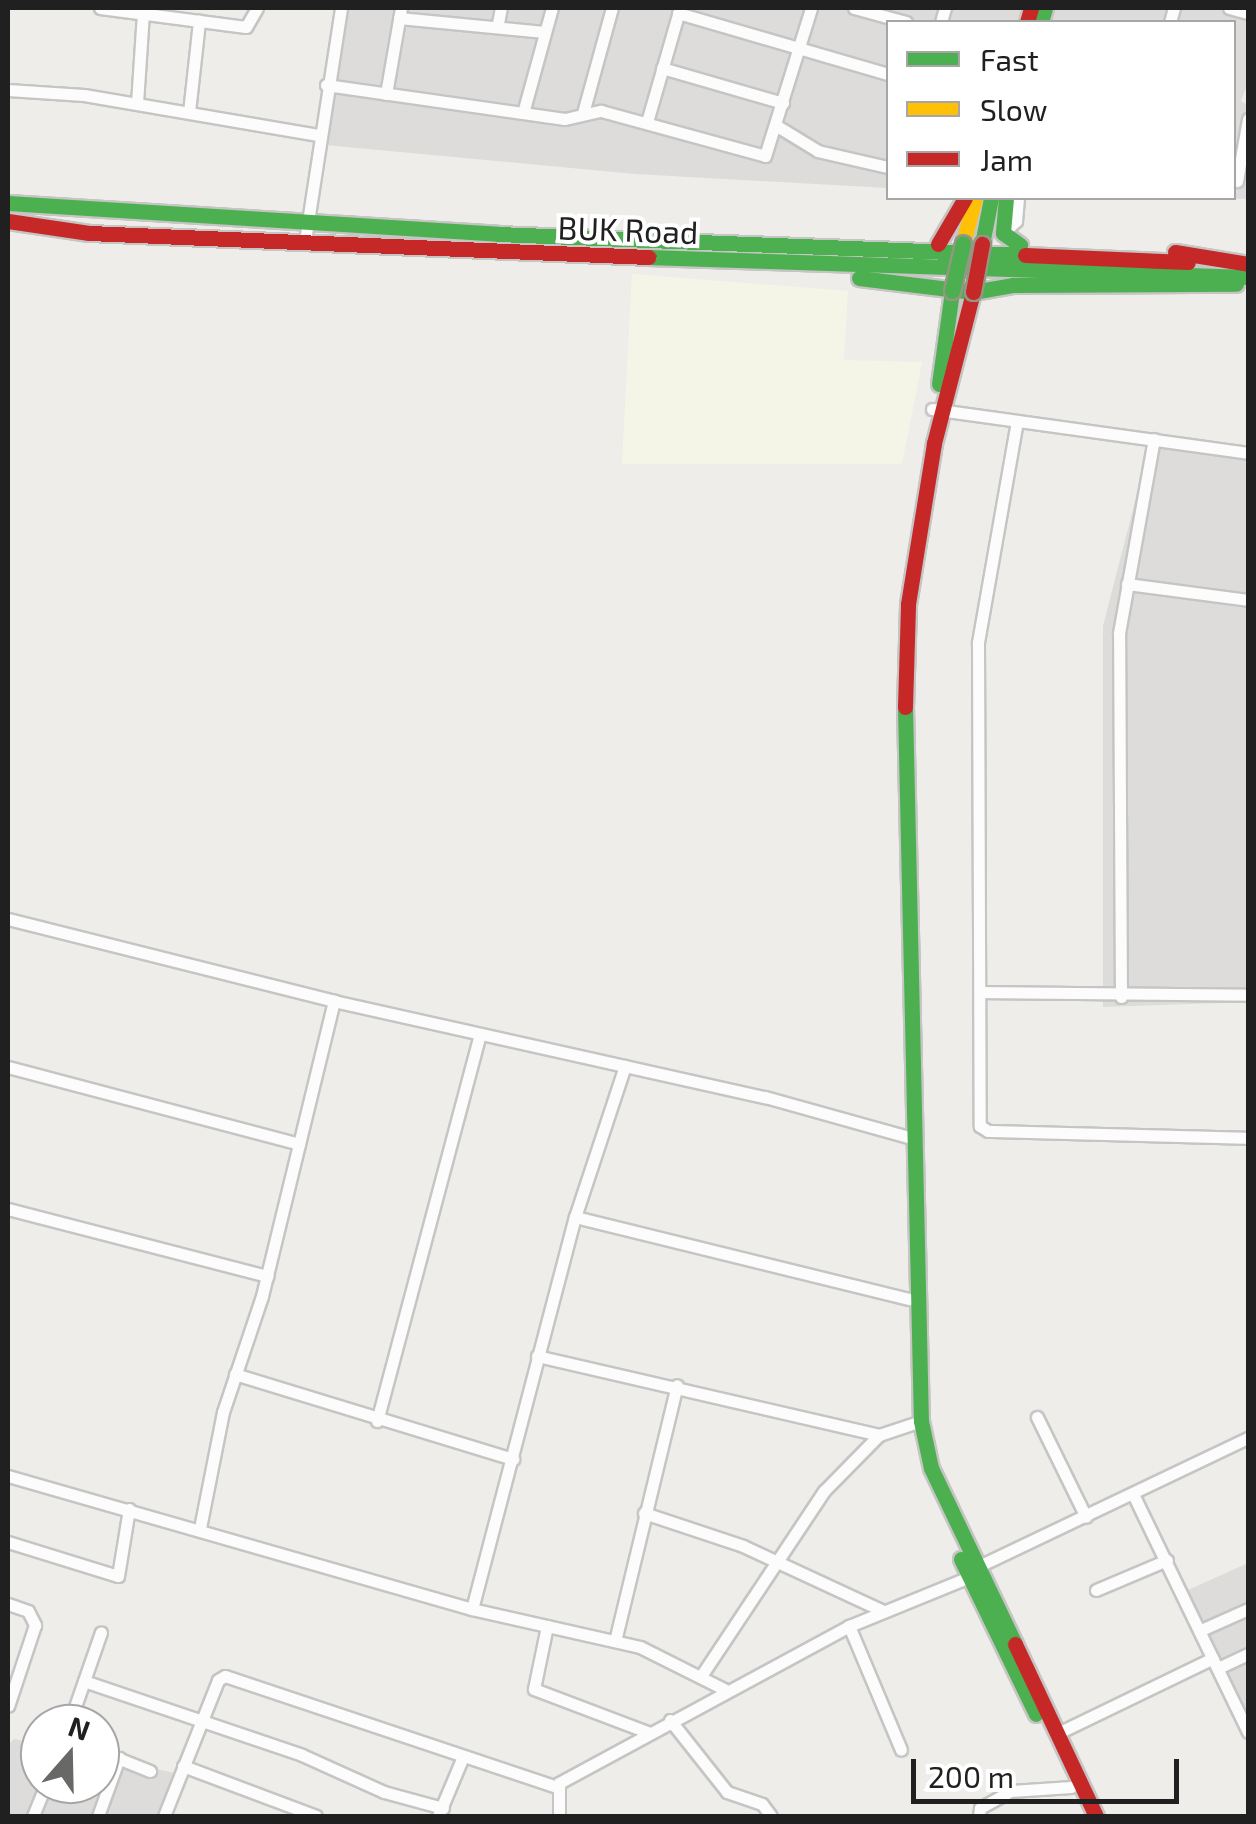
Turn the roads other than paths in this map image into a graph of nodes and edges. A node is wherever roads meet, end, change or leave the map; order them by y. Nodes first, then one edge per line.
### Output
1 (100, 8) edge
2 (257, 8) edge
3 (341, 8) edge
4 (460, 8) edge
5 (501, 8) edge
6 (552, 8) edge
7 (610, 8) edge
8 (811, 8) edge
9 (854, 8) edge
10 (1229, 8) edge
11 (679, 10) edge
12 (400, 13) edge
13 (1248, 13) edge
14 (143, 14) junction
15 (899, 20) edge
16 (199, 21) junction
17 (458, 22) junction
18 (498, 23) junction
19 (544, 32) junction
20 (799, 48) junction
21 (662, 68) junction
22 (886, 73) edge
23 (326, 85) junction
24 (8, 90) edge
25 (386, 94) junction
26 (137, 103) junction
27 (783, 103) junction
28 (189, 112) junction
29 (523, 113) junction
30 (582, 113) junction
31 (1248, 119) edge
32 (647, 122) junction
33 (776, 126) junction
34 (317, 135) junction
35 (886, 167) edge
36 (1240, 181) edge
37 (964, 200) edge
38 (975, 200) edge
39 (991, 200) edge
40 (1006, 200) edge
41 (1018, 200) edge
42 (8, 203) edge
43 (307, 220) junction
44 (8, 221) edge
45 (1004, 233) junction
46 (647, 240) junction
47 (305, 241) junction
48 (963, 243) junction
49 (938, 244) junction
50 (982, 244) junction
51 (1020, 245) junction
52 (666, 258) junction
53 (1248, 264) edge
54 (1248, 278) edge
55 (952, 291) junction
56 (972, 292) junction
57 (937, 410) junction
58 (1017, 421) junction
59 (1154, 439) junction
60 (1248, 453) edge
61 (1127, 584) junction
62 (1248, 600) edge
63 (8, 919) edge
64 (981, 992) junction
65 (1248, 996) edge
66 (1121, 997) junction
67 (334, 1002) junction
68 (480, 1034) junction
69 (8, 1066) edge
70 (625, 1066) junction
71 (1248, 1138) edge
72 (907, 1139) junction
73 (299, 1144) junction
74 (8, 1209) edge
75 (575, 1217) junction
76 (267, 1276) junction
77 (909, 1299) junction
78 (537, 1356) junction
79 (235, 1374) junction
80 (677, 1386) junction
81 (1036, 1417) dead end
82 (376, 1421) junction
83 (917, 1421) junction
84 (879, 1435) junction
85 (1248, 1438) edge
86 (513, 1459) junction
87 (8, 1476) edge
88 (1133, 1494) junction
89 (129, 1509) junction
90 (644, 1513) junction
91 (1086, 1517) junction
92 (200, 1528) junction
93 (8, 1542) edge
94 (775, 1560) junction
95 (1166, 1560) junction
96 (973, 1572) junction
97 (1096, 1590) dead end
98 (8, 1604) edge
99 (472, 1609) junction
100 (1248, 1609) edge
101 (883, 1611) junction
102 (547, 1626) junction
103 (850, 1626) junction
104 (1201, 1630) junction
105 (102, 1632) dead end
106 (615, 1640) junction
107 (1248, 1654) edge
108 (1216, 1663) junction
109 (703, 1673) junction
110 (13, 1674) edge
111 (84, 1682) junction
112 (724, 1689) junction
113 (76, 1704) edge
114 (8, 1706) edge
115 (670, 1720) junction
116 (200, 1725) junction
117 (647, 1732) junction
118 (1248, 1732) edge
119 (1056, 1734) junction
120 (901, 1750) dead end
121 (120, 1758) edge
122 (462, 1759) junction
123 (183, 1766) junction
124 (150, 1771) dead end
125 (1071, 1786) junction
126 (557, 1787) junction
127 (440, 1812) edge
128 (164, 1816) edge
129 (316, 1816) edge
130 (559, 1816) edge
131 (771, 1816) edge
132 (979, 1816) edge
133 (1085, 1816) edge
134 (1096, 1816) edge

1 - 14 street
2 - 16 street
3 - 23 street
4 - 17 street
5 - 18 street
6 - 19 street
7 - 30 street
8 - 20 street
9 - 15 street
10 - 13 street
11 - 20 street
11 - 21 street
12 - 17 street
12 - 25 street
14 - 16 street
14 - 26 street
16 - 28 street
17 - 18 street
18 - 19 street
19 - 29 street
20 - 22 street
20 - 27 street
21 - 27 street
21 - 32 street
23 - 25 street
23 - 34 street
24 - 26 street
25 - 29 street
26 - 28 street
27 - 33 street
28 - 34 street
29 - 30 street
30 - 32 street
31 - 36 street
32 - 33 street
33 - 35 street
34 - 43 street
37 - 49 main road
38 - 48 main road
39 - 50 main road
40 - 45 main road
41 - 45 street
42 - 43 main road, BUK Road
43 - 46 main road, BUK Road
43 - 47 street
44 - 47 main road, BUK Road
45 - 51 main road
46 - 49 main road
46 - 53 main road, BUK Road
47 - 52 main road, BUK Road
48 - 49 main road
48 - 50 main road
48 - 55 main road, bridge
50 - 51 main road
50 - 56 main road, bridge
51 - 53 main road
52 - 54 main road, BUK Road
52 - 55 main road
54 - 56 main road
55 - 56 main road
55 - 57 main road
56 - 57 main road
57 - 58 street
57 - 72 main road
58 - 59 street
58 - 64 street
59 - 60 street
59 - 61 street
61 - 62 street
61 - 66 street
63 - 67 street
64 - 66 street
64 - 71 street
65 - 66 street
67 - 68 street
67 - 73 street
68 - 70 street
68 - 82 street
69 - 73 street
70 - 72 street
70 - 75 street
72 - 77 main road
72 - 83 main road
73 - 76 street
74 - 76 street
75 - 77 street
75 - 78 street
76 - 79 street
77 - 83 main road
78 - 80 street
78 - 86 street
79 - 82 street
79 - 92 street
80 - 84 street
80 - 90 street
81 - 91 street
82 - 86 street
83 - 84 street
83 - 96 main road
84 - 94 street
85 - 88 street
86 - 99 street
87 - 89 street
88 - 91 street
88 - 95 street
89 - 92 street
89 - 93 street
90 - 94 street
90 - 106 street
91 - 96 street
92 - 99 street
94 - 101 street
94 - 109 street
95 - 97 street
95 - 104 street
96 - 101 street
96 - 119 main road
96 - 125 main road
98 - 110 street
99 - 102 street
100 - 104 street
101 - 103 street
102 - 106 street
102 - 117 street
103 - 112 street
103 - 120 street
104 - 108 street
105 - 111 street
106 - 109 street
107 - 108 street
108 - 118 street
108 - 119 street
109 - 112 street
110 - 114 street
111 - 113 street
111 - 116 street
112 - 115 street
115 - 117 street
115 - 131 street
116 - 122 street
116 - 123 street
116 - 127 street
117 - 126 street
119 - 134 main road
121 - 124 street
122 - 126 street
122 - 127 street
123 - 128 street
123 - 129 street
125 - 132 street
125 - 133 main road
126 - 130 street

